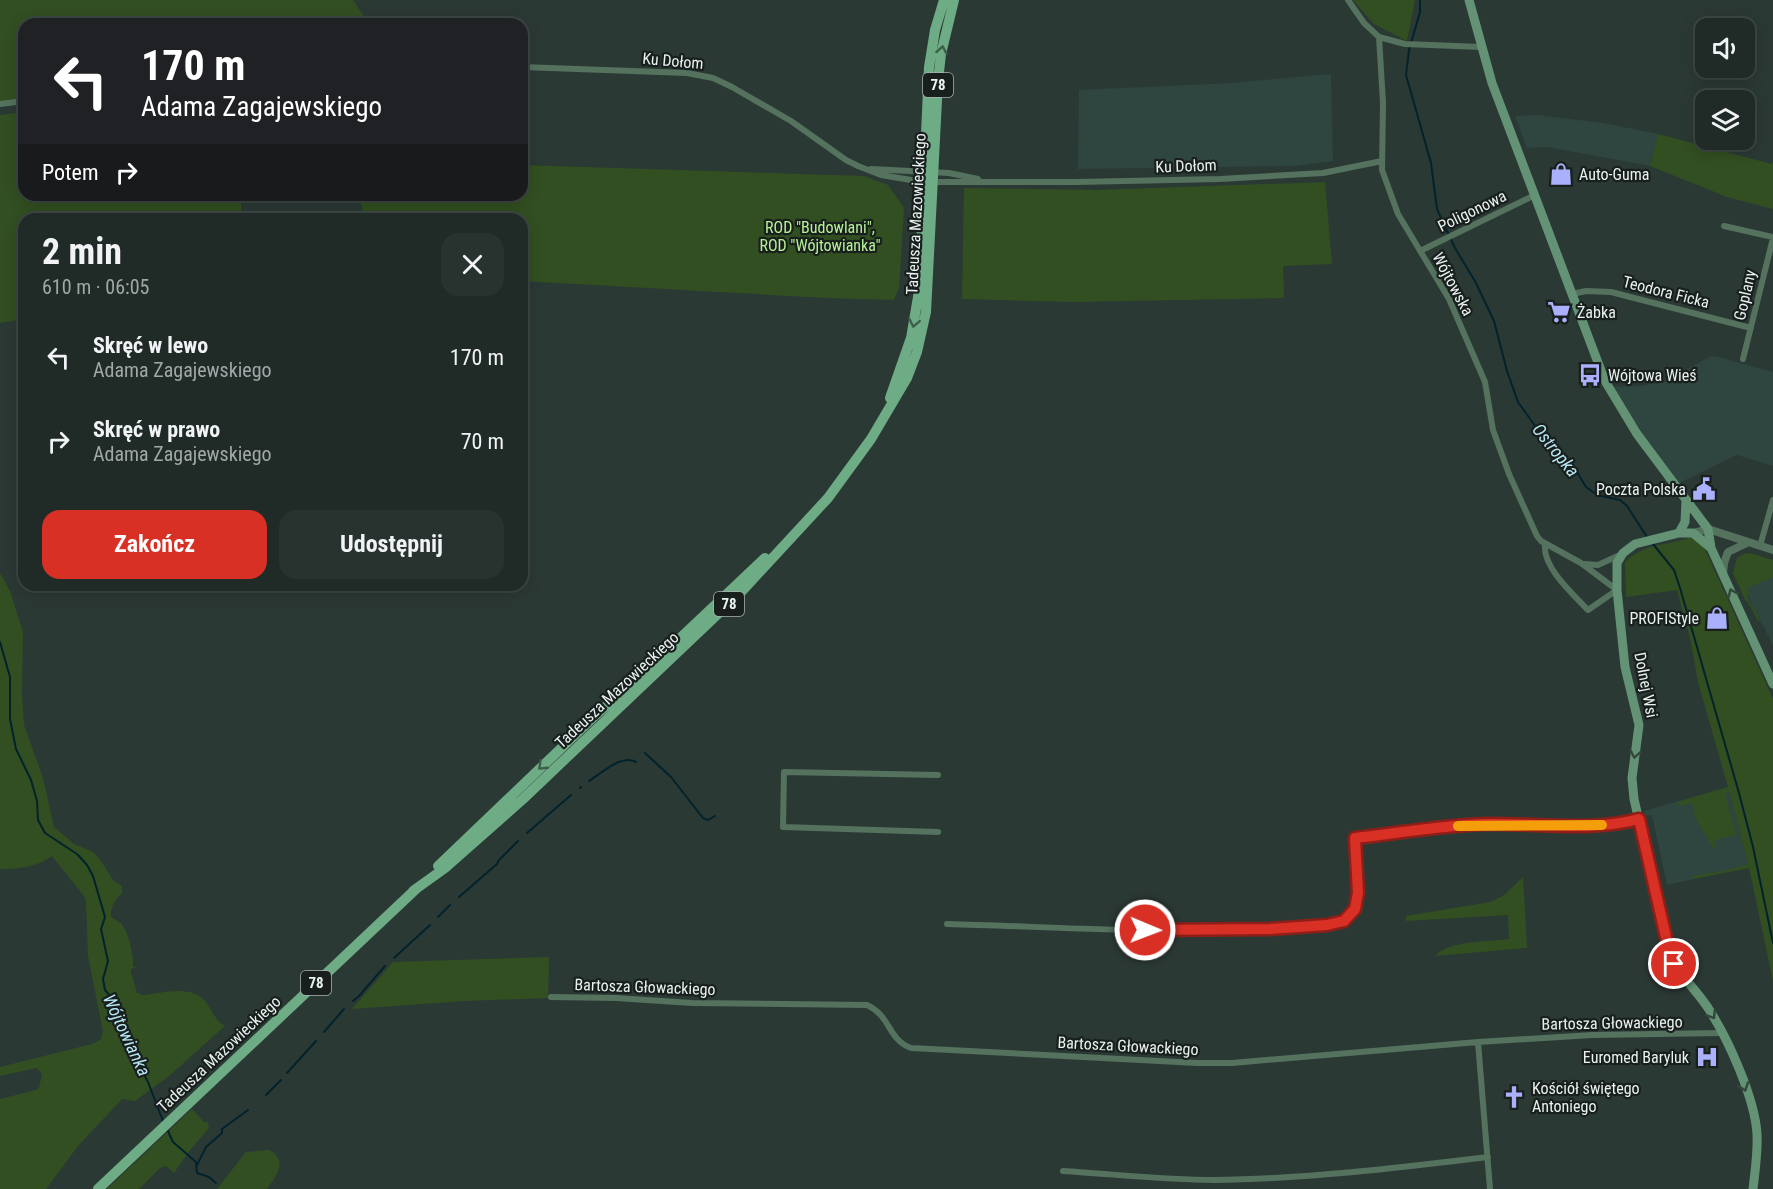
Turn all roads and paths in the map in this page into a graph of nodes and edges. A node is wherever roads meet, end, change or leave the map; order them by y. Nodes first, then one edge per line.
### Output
1 (944, 0) edge
2 (954, 0) edge
3 (1348, 0) edge
4 (1469, 0) edge
5 (1379, 37) junction
6 (1481, 46) junction
7 (528, 67) edge
8 (18, 102) edge
9 (0, 104) edge
10 (1382, 162) junction
11 (868, 169) junction
12 (928, 176) junction
13 (990, 181) junction
14 (1535, 195) junction
15 (1724, 226) dead end
16 (1773, 238) edge
17 (1420, 251) junction
18 (1572, 294) junction
19 (1751, 328) junction
20 (1743, 359) dead end
21 (1773, 500) edge
22 (1686, 501) junction
23 (1708, 529) junction
24 (1693, 532) junction
25 (1679, 533) junction
26 (1748, 543) junction
27 (1545, 544) junction
28 (1760, 546) junction
29 (1711, 548) junction
30 (1773, 550) edge
31 (1623, 553) junction
32 (1581, 563) junction
33 (1723, 574) junction
34 (1617, 590) junction
35 (1773, 684) edge
36 (938, 775) dead end
37 (1639, 819) junction
38 (938, 832) dead end
39 (947, 924) dead end
40 (551, 998) dead end
41 (1723, 1033) junction
42 (1478, 1042) junction
43 (1488, 1157) junction
44 (1063, 1171) dead end
45 (98, 1189) edge
46 (1490, 1189) edge
47 (1753, 1189) edge

1 - 12 main road, Tadeusza Mazowieckiego / 78
12 -> 2 main road, Tadeusza Mazowieckiego / 78
3 - 5 street
4 - 6 main road
5 - 6 street
5 - 10 street, Wójtowska
6 - 14 main road
7 - 11 street, Ku Dołom
8 - 9 street
10 - 13 street, Ku Dołom
10 - 17 street, Wójtowska
11 - 12 street, Ku Dołom
11 - 12 street, Ku Dołom
12 - 13 street, Ku Dołom
12 - 13 street, Ku Dołom
12 - 45 main road, Tadeusza Mazowieckiego / 78
14 - 17 street, Poligonowa
14 - 18 main road
15 - 16 street, Goplany
16 - 19 street, Goplany
17 - 27 street, Wójtowska
18 - 19 street, Teodora Ficka
18 - 22 main road
19 - 20 street, Goplany
21 - 28 street
22 - 23 main road
22 - 25 main road
23 - 24 street
23 - 26 street
23 - 29 main road
24 - 25 main road
24 - 29 main road
25 - 31 main road
26 - 28 street
26 - 33 street
27 - 32 street
27 - 34 street
28 - 30 street
29 - 33 main road
31 - 32 street
31 - 34 main road, Dolnej Wsi
32 - 34 street
35 -> 33 main road
34 -> 37 main road, Dolnej Wsi
36 - 38 street
37 - 39 street
37 -> 41 main road, Dolnej Wsi
40 - 42 street, Bartosza Głowackiego
41 - 42 street, Bartosza Głowackiego
41 -> 47 main road, Dolnej Wsi
42 - 43 street
43 - 44 street
43 - 46 street

